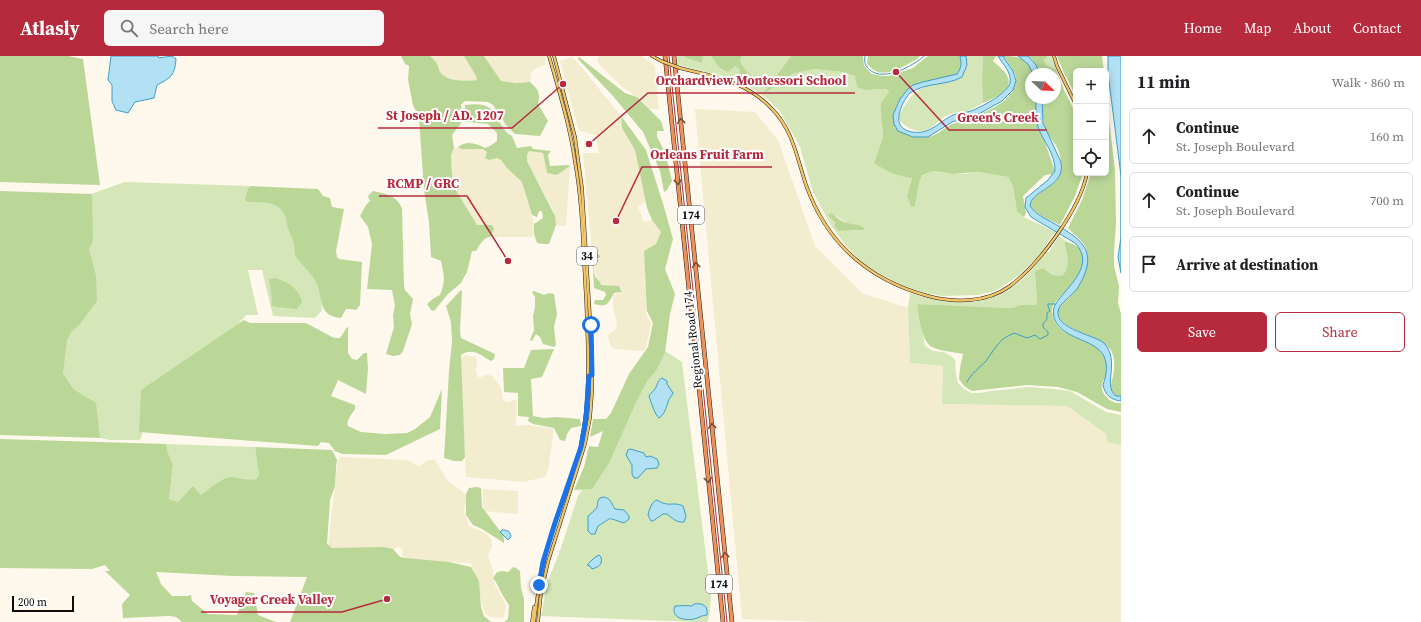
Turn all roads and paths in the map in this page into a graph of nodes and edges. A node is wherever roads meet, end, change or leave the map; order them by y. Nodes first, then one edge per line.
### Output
1 (549, 56) edge
2 (554, 56) edge
3 (652, 56) edge
4 (666, 56) edge
5 (674, 56) edge
6 (1054, 56) edge
7 (1076, 104) edge
8 (1086, 176) edge
9 (580, 188) junction
10 (583, 224) junction
11 (591, 322) junction
12 (587, 323) junction
13 (591, 376) junction
14 (533, 622) edge
15 (538, 622) edge
16 (723, 622) edge
17 (732, 622) edge

1 - 9 main road, 34
2 - 9 main road, 34
3 - 8 main road, bridge
4 -> 16 highway, Regional Road 174 / 174
17 -> 5 highway, Regional Road 174 / 174
6 - 7 main road
9 - 10 main road, 34
10 - 11 main road, 34
10 - 12 main road, 34
11 - 12 main road
11 - 13 main road, 34
12 - 13 main road, 34
13 - 14 main road, 34
13 - 15 main road, 34

